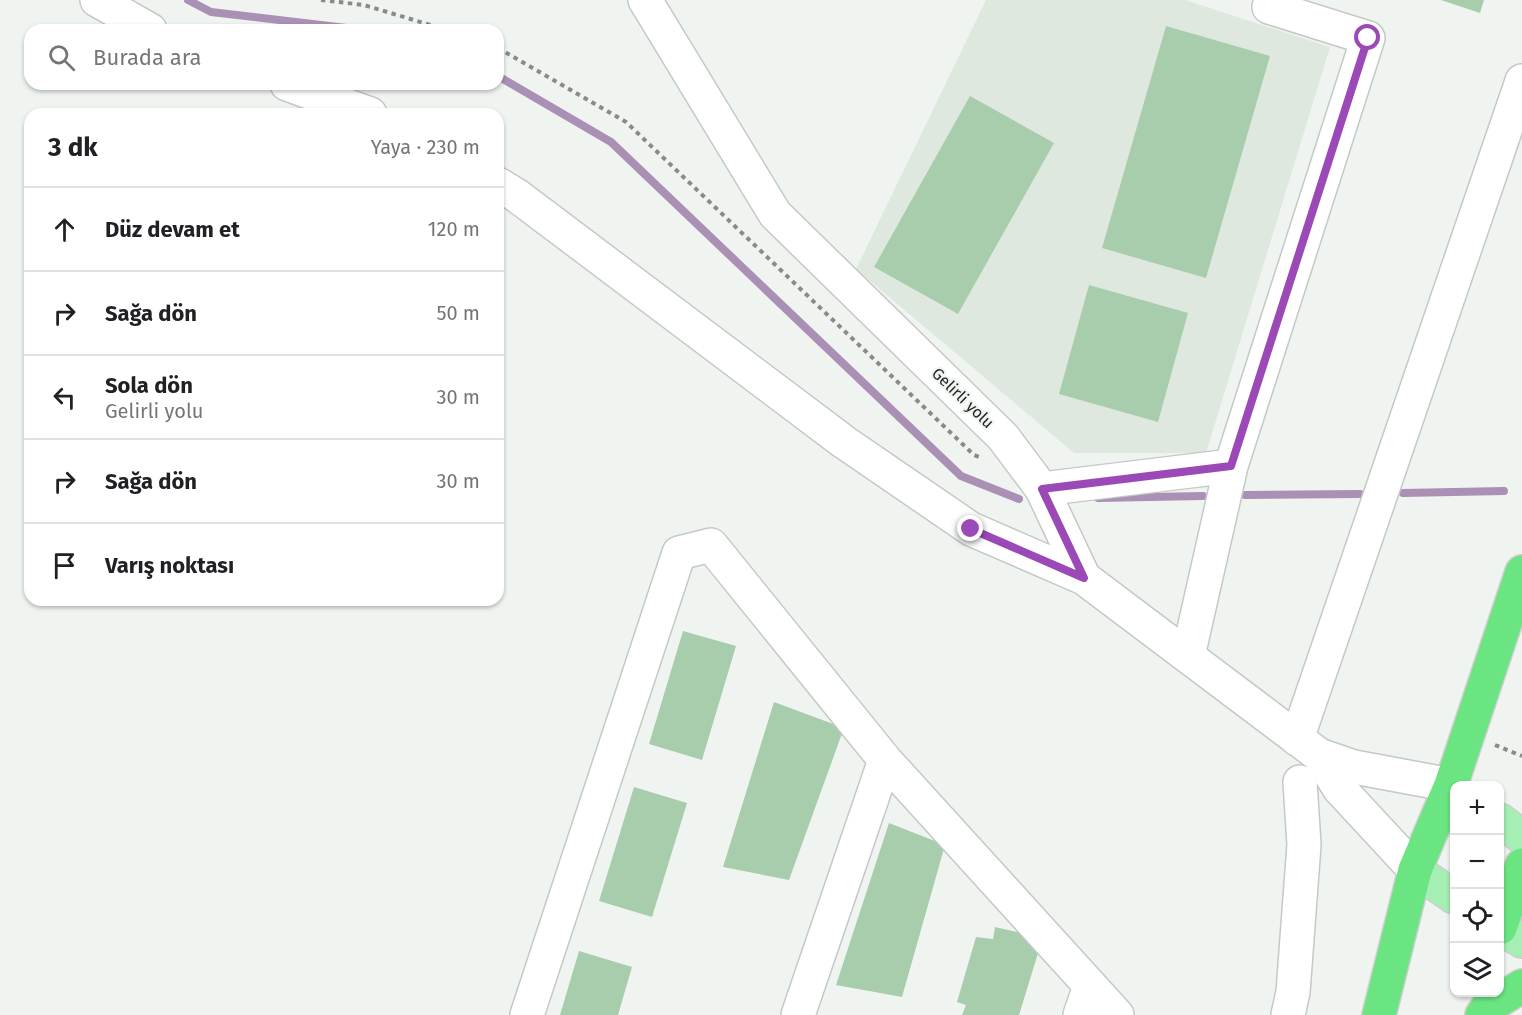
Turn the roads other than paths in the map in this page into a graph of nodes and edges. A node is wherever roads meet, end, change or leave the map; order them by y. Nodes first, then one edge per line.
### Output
1 (98, 0) edge
2 (645, 0) edge
3 (1272, 0) edge
4 (140, 24) edge
5 (1522, 81) edge
6 (304, 90) edge
7 (353, 108) edge
8 (504, 188) edge
9 (1231, 466) junction
10 (1042, 489) junction
11 (1522, 572) edge
12 (1084, 578) junction
13 (1188, 656) junction
14 (1308, 747) junction
15 (885, 760) junction
16 (1455, 781) edge
17 (1300, 782) dead end
18 (1450, 786) edge
19 (1450, 794) edge
20 (1504, 823) edge
21 (1522, 837) edge
22 (1522, 865) edge
23 (1415, 870) junction
24 (1450, 894) edge
25 (1504, 917) edge
26 (1504, 930) edge
27 (1522, 941) edge
28 (1522, 986) edge
29 (1476, 997) edge
30 (1085, 1000) edge
31 (527, 1015) edge
32 (798, 1015) edge
33 (1117, 1015) edge
34 (1288, 1015) edge
35 (1379, 1015) edge
36 (1469, 1015) edge
37 (1482, 1015) edge

1 - 4 street
2 - 10 street, Gelirli yolu
3 - 9 street
5 - 14 street
6 - 7 street
8 - 12 street
9 - 10 street
9 - 13 street
10 - 12 street, Gelirli yolu
11 - 16 highway
12 - 13 street, Gelirli yolu
13 - 14 street, Gelirli yolu
14 - 18 street
14 - 23 street
15 - 30 street
15 - 31 street
15 - 32 street
17 - 34 street
19 - 23 highway
20 - 21 main road
22 - 25 highway
23 - 24 main road
23 - 35 highway
26 - 27 main road
28 - 37 highway
29 - 36 highway
30 - 33 street

